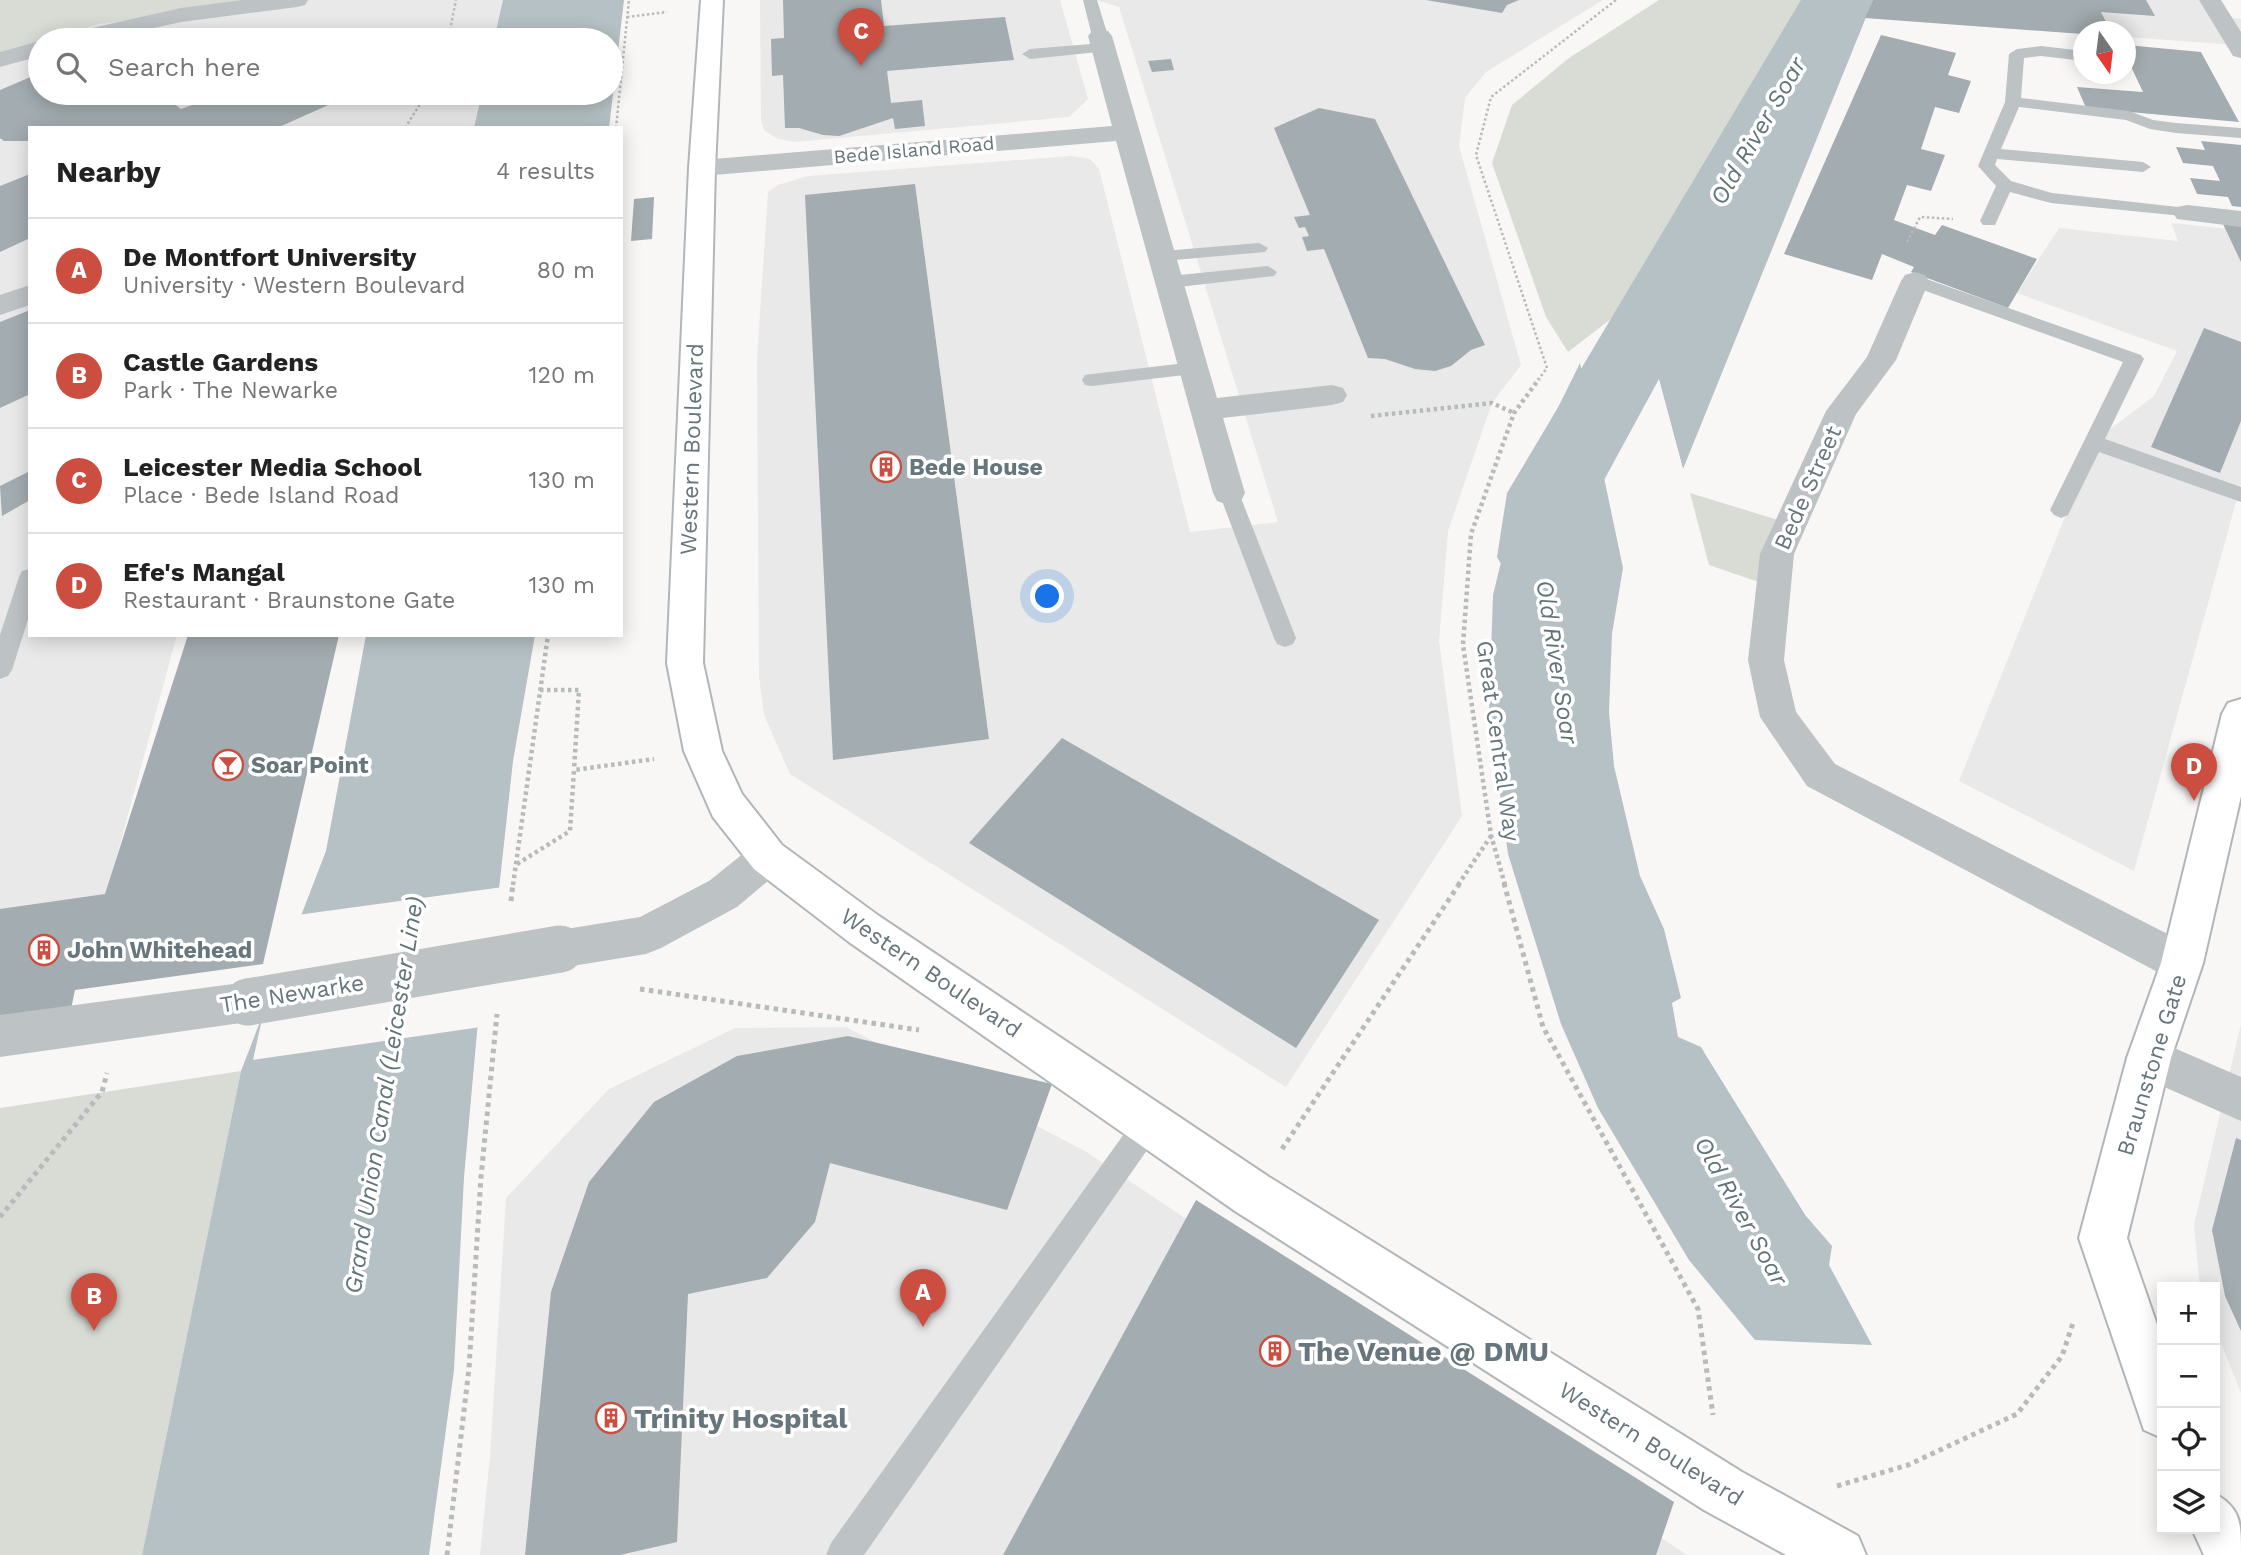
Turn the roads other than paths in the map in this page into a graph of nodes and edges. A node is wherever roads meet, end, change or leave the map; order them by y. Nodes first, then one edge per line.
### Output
1 (297, 0) edge
2 (712, 0) edge
3 (1090, 0) edge
4 (2224, 12) edge
5 (123, 28) edge
6 (1101, 42) junction
7 (2241, 51) edge
8 (28, 52) edge
9 (1030, 54) dead end
10 (2073, 55) edge
11 (0, 60) edge
12 (2013, 102) junction
13 (1126, 132) junction
14 (2241, 133) edge
15 (1990, 153) junction
16 (2143, 167) dead end
17 (702, 168) junction
18 (2004, 185) junction
19 (2187, 213) joint
20 (2241, 219) edge
21 (1989, 221) road end
22 (1259, 248) dead end
23 (1166, 269) junction
24 (1268, 272) dead end
25 (1915, 281) joint
26 (28, 295) edge
27 (0, 306) edge
28 (1194, 368) junction
29 (1092, 380) dead end
30 (1332, 395) dead end
31 (1206, 410) junction
32 (2093, 442) junction
33 (1228, 493) joint
34 (2241, 495) edge
35 (2061, 510) dead end
36 (28, 583) edge
37 (1285, 638) dead end
38 (0, 670) edge
39 (2241, 713) edge
40 (2241, 720) edge
41 (768, 857) junction
42 (2182, 963) junction
43 (0, 1036) edge
44 (2149, 1058) junction
45 (2241, 1099) edge
46 (1149, 1123) junction
47 (2161, 1408) edge
48 (2220, 1530) edge
49 (843, 1555) edge
50 (1839, 1555) edge
51 (2234, 1555) edge

1 - 5 street
2 - 17 street, Western Boulevard
3 - 6 lane
4 - 7 street
6 - 9 lane
6 - 13 street
8 - 11 street
10 - 12 lane
12 - 14 lane
12 - 15 lane
13 - 17 street, Bede Island Road
13 - 23 street
15 - 16 lane
15 - 18 lane
17 - 41 street, Western Boulevard
18 - 19 lane
18 - 21 lane
19 - 20 street
22 - 23 lane
23 - 24 lane
23 - 28 street
25 - 32 lane
25 - 42 street, Bede Street
26 - 27 street
28 - 29 lane
28 - 31 street
30 - 31 street
31 - 33 street
32 - 34 lane
32 - 35 lane
33 - 37 lane
36 - 38 lane
39 - 40 street, Braunstone Gate
40 - 42 street, Braunstone Gate
41 - 43 street, The Newarke, bridge
41 - 46 street, Western Boulevard
42 - 44 street, Braunstone Gate
44 - 45 street
44 - 47 street, Braunstone Gate
46 - 49 lane
46 - 50 street, Western Boulevard
48 - 51 street

